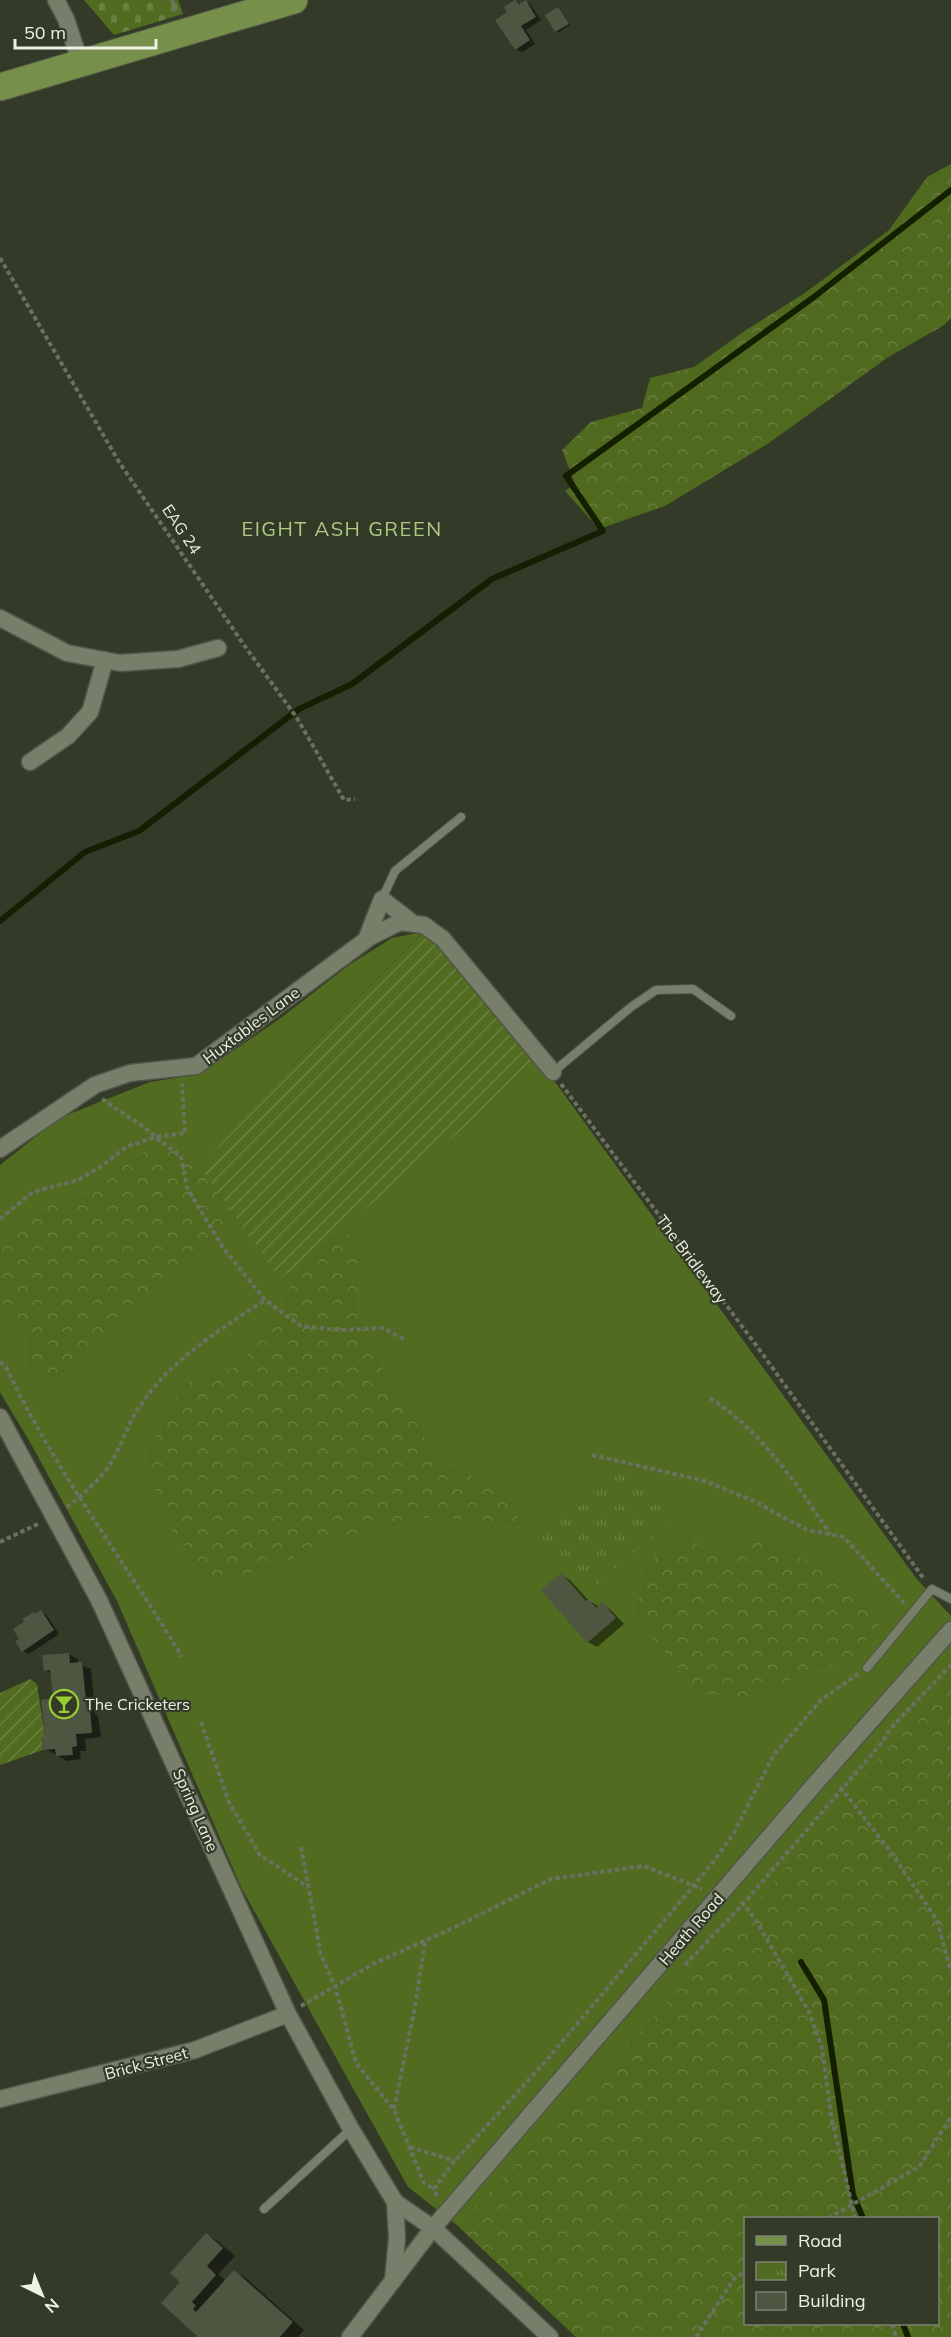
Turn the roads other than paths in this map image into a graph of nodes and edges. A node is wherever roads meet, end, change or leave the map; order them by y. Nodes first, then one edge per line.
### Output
1 (56, 0) edge
2 (294, 0) edge
3 (81, 64) junction
4 (0, 87) edge
5 (0, 618) edge
6 (218, 648) dead end
7 (105, 660) junction
8 (30, 762) dead end
9 (461, 817) dead end
10 (382, 899) junction
11 (419, 925) junction
12 (366, 940) junction
13 (731, 1016) dead end
14 (553, 1072) joint
15 (0, 1149) edge
16 (0, 1417) edge
17 (951, 1599) edge
18 (951, 1630) edge
19 (867, 1668) road end
20 (288, 2013) junction
21 (0, 2099) edge
22 (351, 2129) junction
23 (395, 2202) junction
24 (264, 2209) dead end
25 (433, 2228) junction
26 (393, 2281) junction
27 (350, 2337) edge
28 (550, 2337) edge

1 - 3 street
2 - 3 main road
3 - 4 main road
5 - 7 street
6 - 7 street
7 - 8 street
9 - 10 lane
10 - 11 street
10 - 12 street
11 - 12 street, Huxtables Lane
11 - 14 street
12 - 15 street, Huxtables Lane
13 - 14 lane
16 - 20 street, Spring Lane
17 - 19 lane
18 - 25 street, Heath Road
20 - 21 street, Brick Street
20 - 22 street, Spring Lane
22 - 23 street, Spring Lane
22 - 24 lane
23 - 25 street, Spring Lane
23 - 26 street, Spring Lane
25 - 26 street, Heath Road
25 - 28 street, Spring Lane
26 - 27 street, Heath Road

